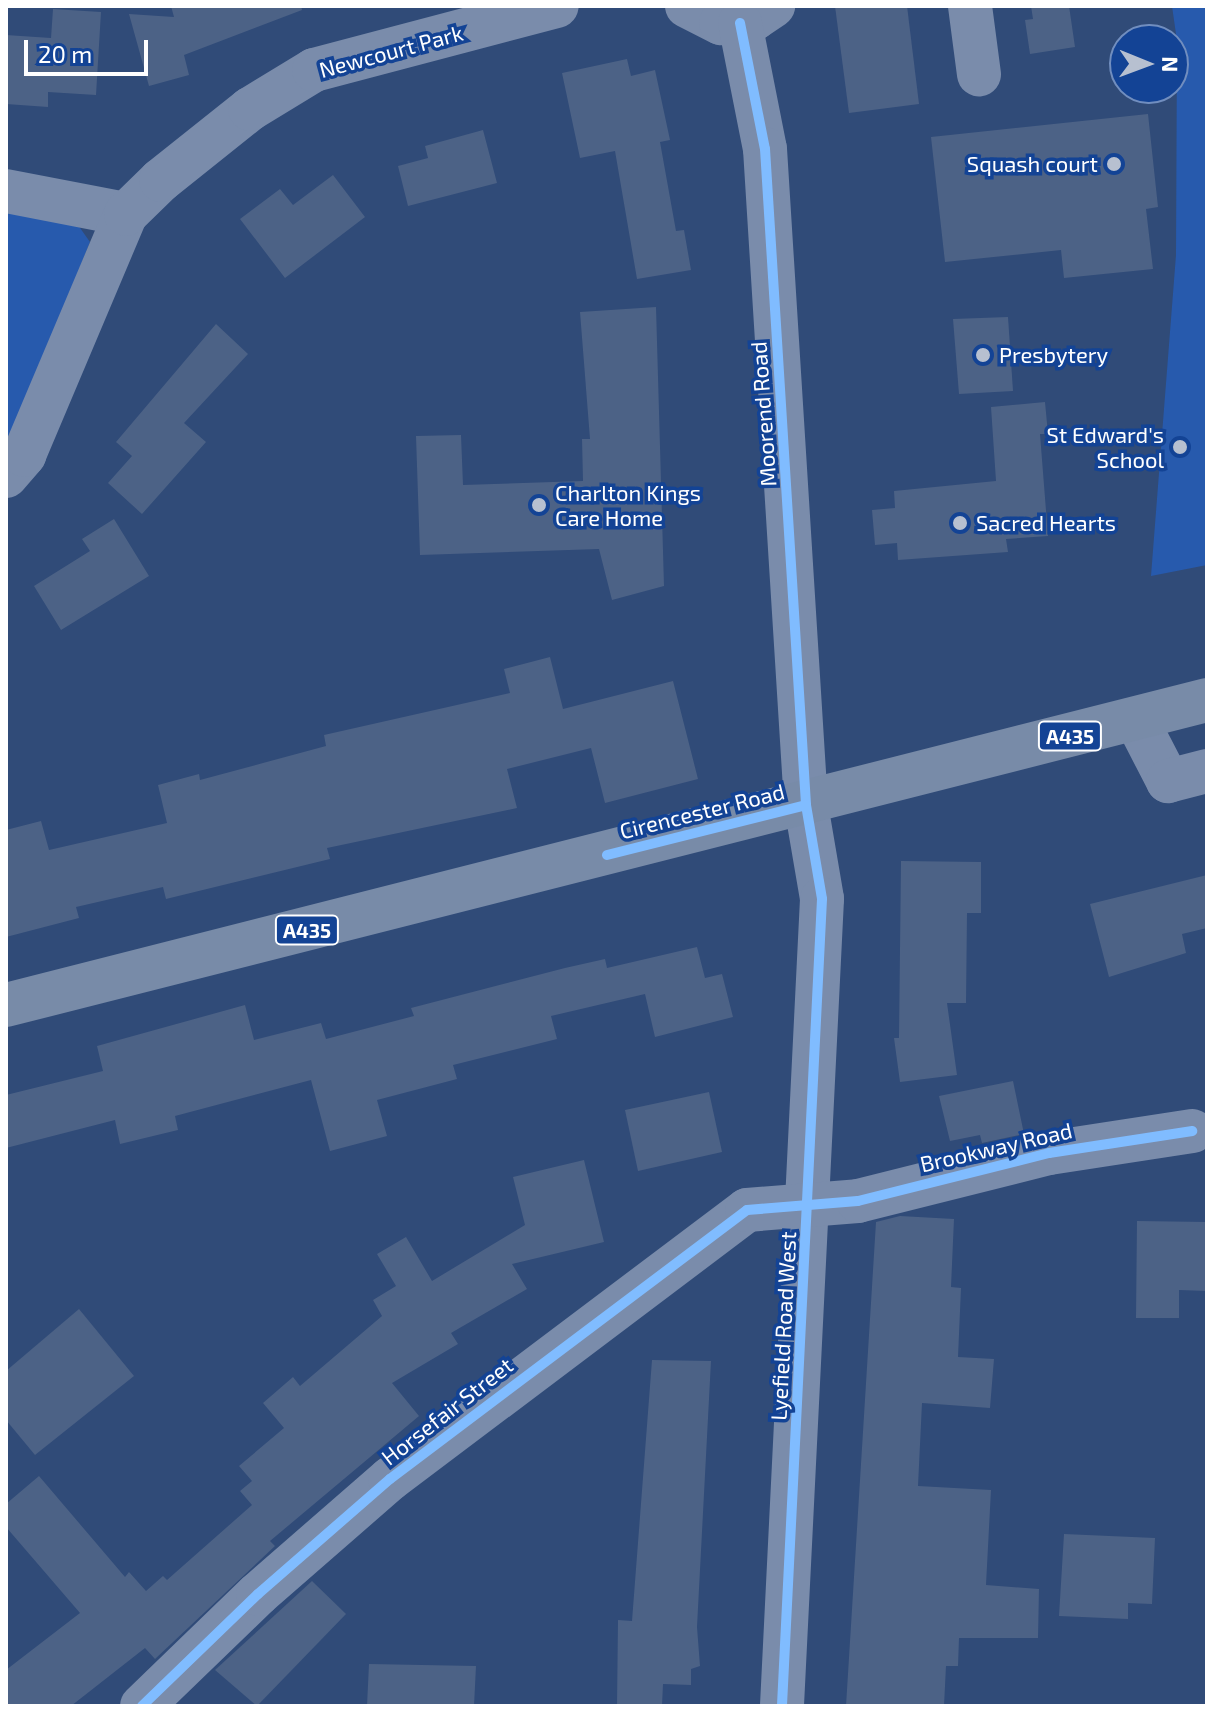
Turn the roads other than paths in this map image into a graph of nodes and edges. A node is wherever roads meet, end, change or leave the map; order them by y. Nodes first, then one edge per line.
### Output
1 (557, 6) edge
2 (687, 6) edge
3 (970, 6) edge
4 (756, 14) edge
5 (979, 74) dead end
6 (6, 191) edge
7 (126, 214) junction
8 (6, 476) edge
9 (1207, 700) edge
10 (1136, 719) junction
11 (1207, 771) edge
12 (806, 805) junction
13 (6, 1005) edge
14 (1192, 1131) dead end
15 (810, 1207) junction
16 (142, 1706) edge
17 (782, 1706) edge

1 - 7 street, Newcourt Park
2 - 4 street
3 - 5 street
4 - 12 street, Moorend Road
6 - 7 street
7 - 8 street, Newcourt Park
9 - 10 main road, Cirencester Road / A435
10 - 11 street
10 - 12 main road, Cirencester Road / A435
12 - 13 main road, Cirencester Road / A435
12 - 15 street, Lyefield Road West
14 - 15 street, Brookway Road
15 - 16 street, Horsefair Street
15 - 17 street, Lyefield Road West

